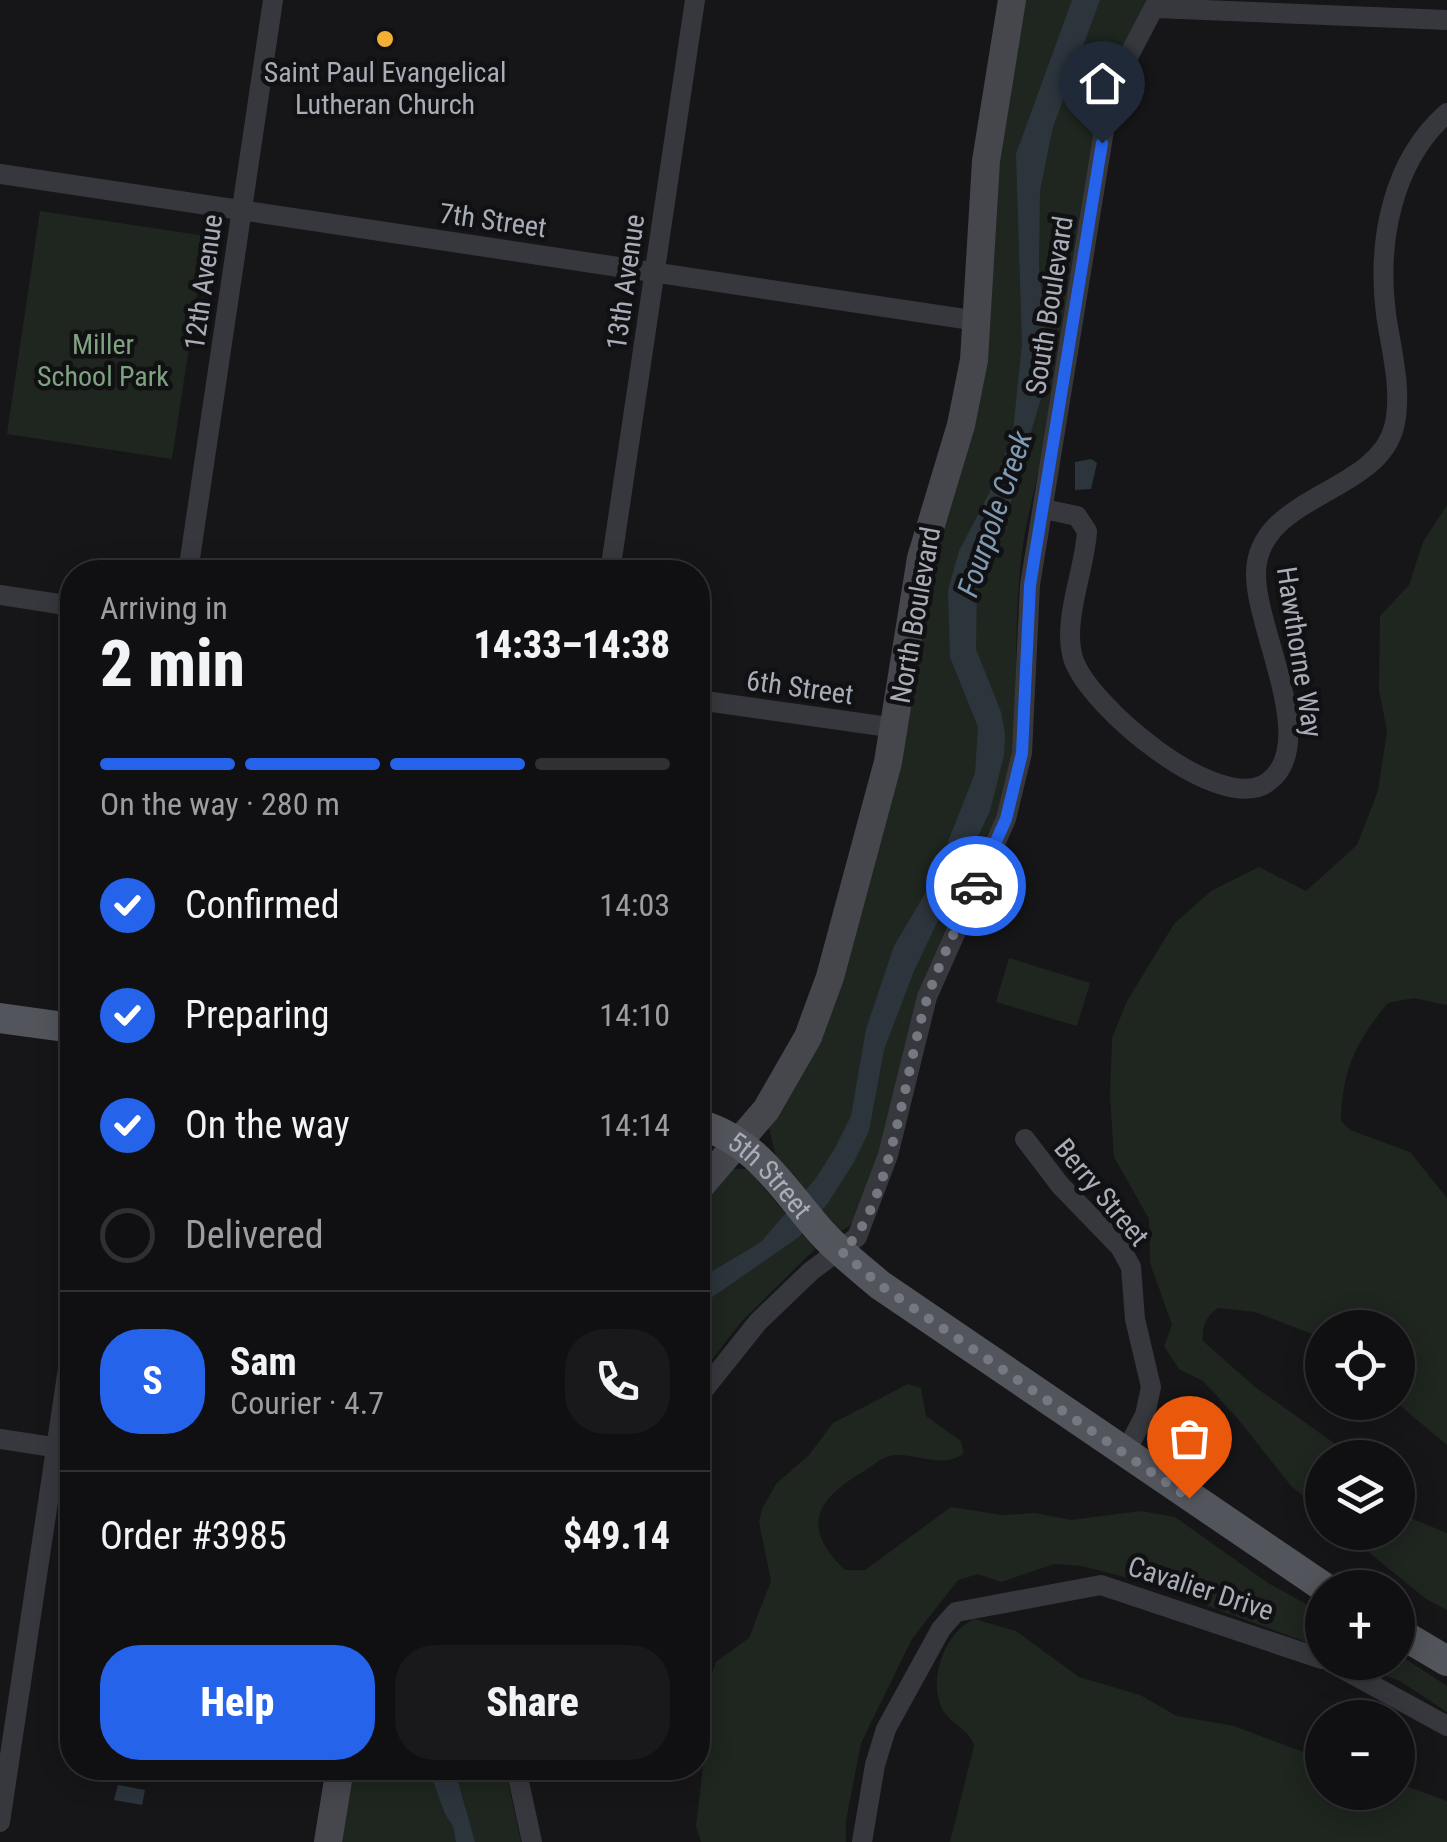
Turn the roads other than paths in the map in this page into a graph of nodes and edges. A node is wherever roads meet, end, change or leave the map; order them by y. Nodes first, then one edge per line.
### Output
1 (273, 0) edge
2 (694, 0) edge
3 (1012, 0) edge
4 (1157, 4) edge
5 (1447, 20) edge
6 (1447, 113) edge
7 (0, 174) edge
8 (241, 210) junction
9 (655, 271) junction
10 (978, 321) junction
11 (1044, 509) junction
12 (190, 560) edge
13 (612, 560) edge
14 (0, 595) edge
15 (60, 604) edge
16 (710, 702) edge
17 (896, 728) junction
18 (0, 1018) edge
19 (60, 1026) edge
20 (710, 1129) edge
21 (1024, 1139) dead end
22 (740, 1141) junction
23 (710, 1175) edge
24 (832, 1242) junction
25 (710, 1382) edge
26 (0, 1439) edge
27 (60, 1447) edge
28 (1124, 1454) junction
29 (60, 1471) edge
30 (1305, 1575) edge
31 (1415, 1642) edge
32 (1305, 1653) edge
33 (1447, 1661) edge
34 (1363, 1680) edge
35 (1447, 1726) edge
36 (338, 1780) edge
37 (519, 1780) edge
38 (0, 1822) edge
39 (328, 1842) edge
40 (532, 1842) edge
41 (862, 1842) edge

1 - 8 street, 12th Avenue
2 - 9 street, 13th Avenue
3 - 10 street, North Boulevard
4 - 5 street
4 - 11 street, South Boulevard
6 - 11 street, Hawthorne Way
7 - 8 street, 7th Street
8 - 9 street, 7th Street
8 - 12 street, 12th Avenue
9 - 10 street, 7th Street
9 - 13 street, 13th Avenue
10 - 17 street, North Boulevard
11 - 24 street, South Boulevard
14 - 15 street
16 - 17 street, 6th Street
17 - 22 street, North Boulevard
18 - 19 main road
20 - 22 main road, 5th Street
21 - 28 street, Berry Street
22 - 23 street, North Boulevard
22 - 24 main road, 5th Street
24 - 25 street
24 - 28 main road, 5th Street
26 - 27 street
28 - 30 main road, 5th Street
29 - 38 street
31 - 33 main road
32 - 41 street, Cavalier Drive
34 - 35 street
36 - 39 street
37 - 40 street

